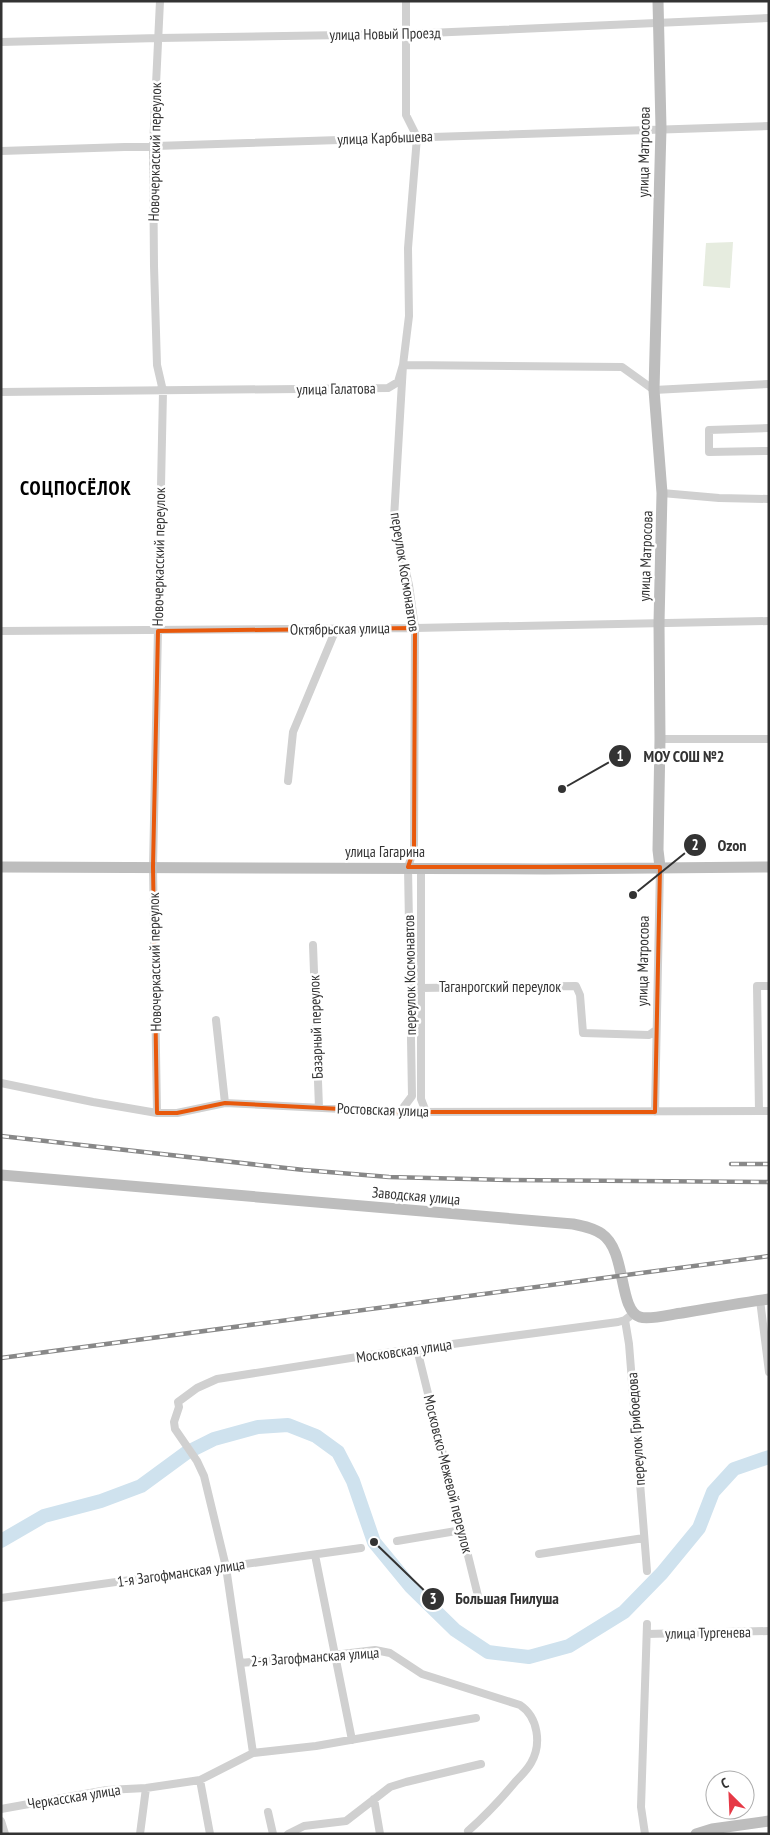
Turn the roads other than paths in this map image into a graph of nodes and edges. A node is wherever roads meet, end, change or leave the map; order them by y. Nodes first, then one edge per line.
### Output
1 (160, 1) edge
2 (406, 1) edge
3 (658, 1) edge
4 (769, 18) edge
5 (658, 22) junction
6 (405, 34) junction
7 (159, 38) junction
8 (1, 42) edge
9 (769, 126) edge
10 (661, 128) junction
11 (417, 137) junction
12 (153, 147) junction
13 (1, 151) edge
14 (403, 365) junction
15 (769, 384) edge
16 (654, 390) junction
17 (163, 391) junction
18 (1, 392) edge
19 (769, 428) edge
20 (769, 450) edge
21 (662, 493) junction
22 (769, 499) edge
23 (769, 621) edge
24 (659, 624) junction
25 (415, 628) junction
26 (336, 629) junction
27 (1, 631) edge
28 (158, 631) junction
29 (660, 739) junction
30 (769, 739) edge
31 (288, 781) dead end
32 (1, 867) edge
33 (153, 867) junction
34 (408, 867) junction
35 (421, 867) junction
36 (769, 867) edge
37 (660, 868) junction
38 (313, 945) dead end
39 (769, 986) edge
40 (420, 988) junction
41 (216, 1020) dead end
42 (656, 1030) junction
43 (1, 1083) edge
44 (225, 1103) junction
45 (319, 1108) junction
46 (759, 1111) junction
47 (769, 1111) edge
48 (400, 1112) junction
49 (426, 1112) junction
50 (655, 1112) junction
51 (158, 1113) junction
52 (1, 1175) edge
53 (765, 1299) edge
54 (630, 1317) junction
55 (417, 1349) junction
56 (769, 1372) edge
57 (462, 1530) junction
58 (644, 1538) junction
59 (397, 1541) dead end
60 (361, 1548) dead end
61 (539, 1554) dead end
62 (315, 1555) junction
63 (226, 1567) junction
64 (647, 1571) dead end
65 (1, 1598) edge
66 (479, 1600) dead end
67 (647, 1624) dead end
68 (769, 1631) edge
69 (647, 1634) junction
70 (334, 1655) junction
71 (240, 1663) junction
72 (476, 1718) dead end
73 (352, 1740) junction
74 (253, 1752) junction
75 (481, 1764) dead end
76 (200, 1780) junction
77 (146, 1788) junction
78 (374, 1799) junction
79 (1, 1809) edge
80 (268, 1812) dead end
81 (1, 1821) edge
82 (769, 1821) edge
83 (468, 1831) dead end
84 (5, 1834) edge
85 (140, 1834) edge
86 (210, 1834) edge
87 (273, 1834) edge
88 (288, 1834) edge
89 (380, 1834) edge
90 (645, 1834) edge
91 (696, 1834) edge

1 - 7 street, Новочеркасский переулок
2 - 6 street
3 - 5 main road, улица Матросова
4 - 5 street, улица Новый Проезд
5 - 6 street, улица Новый Проезд
5 - 10 main road, улица Матросова
6 - 7 street, улица Новый Проезд
6 - 11 street
7 - 8 street, улица Новый Проезд
7 - 12 street, Новочеркасский переулок
9 - 10 street, улица Карбышева
10 - 11 street, улица Карбышева
10 - 16 main road, улица Матросова
11 - 12 street, улица Карбышева
11 - 14 street, переулок Космонавтов
12 - 13 street, улица Карбышева
12 - 17 street, Новочеркасский переулок
14 - 16 street
14 - 17 street, улица Галатова
14 - 25 street, переулок Космонавтов
15 - 16 street
16 - 21 main road, улица Матросова
17 - 18 street, улица Галатова
17 - 28 street, Новочеркасский переулок
19 - 20 street
21 - 22 street
21 - 24 main road, улица Матросова
23 - 24 street, Октябрьская улица
24 - 25 street, Октябрьская улица
24 - 29 main road, улица Матросова
25 - 26 street, Октябрьская улица
25 - 34 street, переулок Космонавтов
26 - 28 street, Октябрьская улица
26 - 31 street
27 - 28 street, Октябрьская улица
28 - 33 street, Новочеркасский переулок
29 - 30 street
29 - 37 main road, улица Матросова
32 - 33 main road, улица Гагарина
33 - 34 main road, улица Гагарина
33 - 51 street, Новочеркасский переулок
34 - 35 main road, улица Гагарина
34 - 48 street, переулок Космонавтов
35 - 37 main road, улица Гагарина
35 - 40 street
36 - 37 main road, улица Гагарина
37 - 42 street, улица Матросова
38 - 45 street, Базарный переулок
39 - 46 street
40 - 42 street, Таганрогский переулок
40 - 49 street
41 - 44 street
42 - 50 street, улица Матросова
43 - 51 street, Ростовская улица
44 - 45 street, Ростовская улица
44 - 51 street, Ростовская улица
45 - 48 street, Ростовская улица
46 - 47 street, Ростовская улица
46 - 50 street, Ростовская улица
48 - 49 street, Ростовская улица
49 - 50 street, Ростовская улица
52 - 54 main road, Заводская улица
53 - 54 main road
53 - 56 street
54 - 55 street, Московская улица
54 - 58 street, переулок Грибоедова
55 - 57 street, Московско-Межевой переулок
55 - 63 street, Московская улица
57 - 59 street
57 - 66 street, Московско-Межевой переулок
58 - 61 street
58 - 64 street, переулок Грибоедова
60 - 62 street, 1-я Загофманская улица
62 - 63 street, 1-я Загофманская улица
62 - 70 street
63 - 65 street, 1-я Загофманская улица
63 - 71 street
67 - 69 street
68 - 69 street, улица Тургенева
69 - 90 street
70 - 71 street, 2-я Загофманская улица
70 - 73 street
70 - 83 street, 2-я Загофманская улица
71 - 74 street
72 - 73 street
73 - 74 street
74 - 76 street
75 - 78 street
76 - 77 street
76 - 86 street
77 - 79 street, Черкасская улица
77 - 85 street
78 - 88 street
78 - 89 street
80 - 87 street
81 - 84 street
82 - 91 main road

